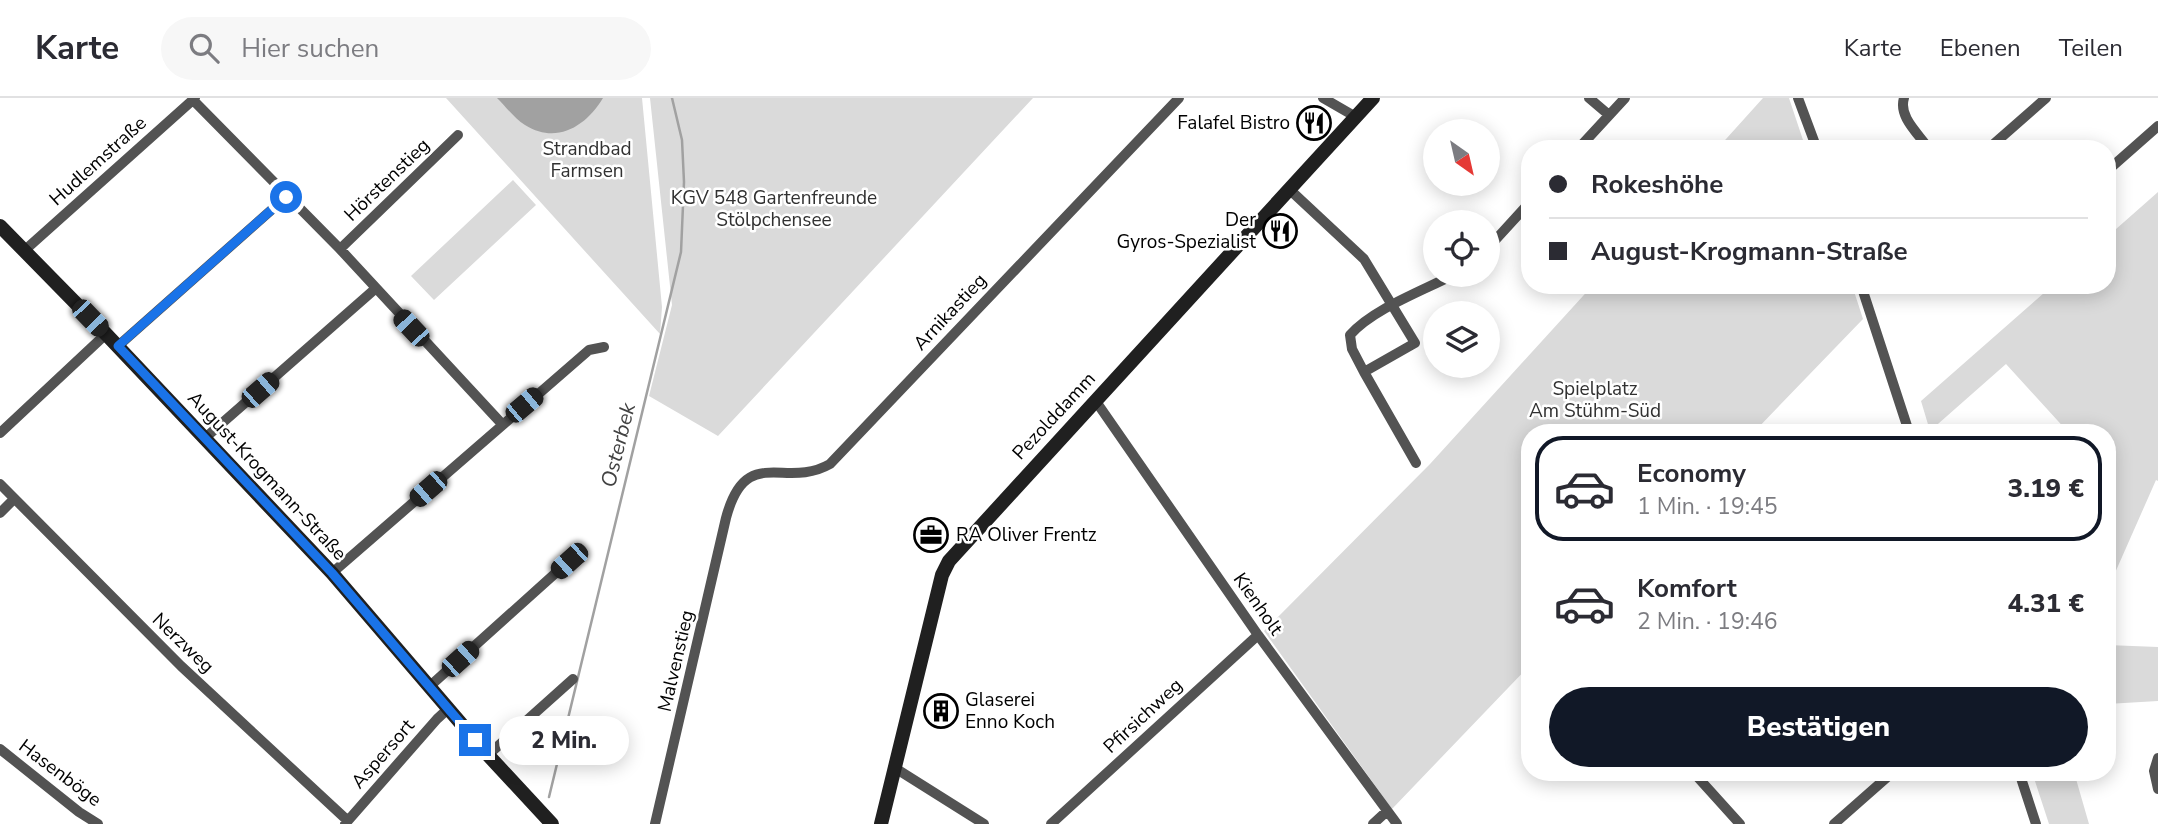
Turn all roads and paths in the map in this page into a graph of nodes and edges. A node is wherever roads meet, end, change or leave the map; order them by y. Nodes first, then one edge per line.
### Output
1 (1179, 98) edge
2 (1323, 98) edge
3 (1373, 98) edge
4 (1589, 98) edge
5 (1625, 98) edge
6 (1798, 98) edge
7 (1904, 98) edge
8 (2046, 98) edge
9 (194, 99) edge
10 (1609, 115) junction
11 (1356, 117) junction
12 (2158, 126) edge
13 (458, 135) dead end
14 (1586, 140) edge
15 (1814, 140) edge
16 (1923, 140) edge
17 (1998, 140) edge
18 (2116, 163) edge
19 (1289, 190) junction
20 (286, 197) junction
21 (1521, 212) edge
22 (0, 226) edge
23 (1500, 235) edge
24 (340, 249) junction
25 (25, 250) junction
26 (1430, 287) edge
27 (375, 289) junction
28 (1864, 294) edge
29 (1394, 305) junction
30 (106, 334) junction
31 (118, 346) junction
32 (604, 347) dead end
33 (1364, 372) junction
34 (1096, 400) junction
35 (502, 424) junction
36 (1906, 424) edge
37 (0, 433) edge
38 (205, 438) junction
39 (1416, 463) dead end
40 (0, 484) edge
41 (14, 499) junction
42 (730, 505) joint
43 (0, 513) edge
44 (581, 558) dead end
45 (332, 573) junction
46 (1258, 635) junction
47 (573, 679) dead end
48 (430, 686) junction
49 (449, 708) junction
50 (0, 749) edge
51 (488, 755) junction
52 (2158, 758) edge
53 (895, 768) junction
54 (1701, 781) edge
55 (1883, 781) edge
56 (2022, 781) edge
57 (2158, 789) edge
58 (1386, 812) junction
59 (346, 822) edge
60 (98, 824) edge
61 (552, 824) edge
62 (655, 824) edge
63 (881, 824) edge
64 (984, 824) edge
65 (1051, 824) edge
66 (1373, 824) edge
67 (1396, 824) edge
68 (1740, 824) edge
69 (1834, 824) edge
70 (2036, 824) edge

1 - 42 street, Arnikastieg
2 - 11 street
3 - 11 street, Pezolddamm
4 - 10 street
5 - 10 street
6 - 15 street
7 - 16 street
8 - 17 street
9 - 20 street
9 - 25 street, Hudlemstraße
10 - 14 street
11 - 19 street, Pezolddamm
12 - 18 street
13 - 24 street, Hörstenstieg
19 - 29 street
19 - 34 street, Pezolddamm
20 - 24 street
20 - 31 street
21 - 23 street
22 - 25 street, August-Krogmann-Straße
24 - 27 street
25 - 30 street, August-Krogmann-Straße
26 - 29 street
27 - 35 street
27 - 38 street
28 - 36 street
29 - 33 street
29 - 33 street
30 - 31 street, August-Krogmann-Straße
30 - 37 street
31 - 38 street, August-Krogmann-Straße
32 - 35 street
33 - 39 street
34 - 46 street, Kienholt
34 - 53 street, Pezolddamm
35 - 45 street
38 - 45 street, August-Krogmann-Straße
40 - 41 street, Nerzweg
41 - 43 street
41 - 59 street, Nerzweg
42 - 62 street, Malvenstieg
44 - 48 street
45 - 48 street, August-Krogmann-Straße
46 - 58 street, Kienholt
46 - 65 street, Pfirsichweg
47 - 51 street
48 - 49 street, August-Krogmann-Straße
49 - 51 street, August-Krogmann-Straße
49 - 59 street, Aspersort
50 - 60 street, Hasenböge
51 - 61 street, August-Krogmann-Straße
52 - 57 street
53 - 63 street, Pezolddamm
53 - 64 street
54 - 68 street
55 - 69 street
56 - 70 street
58 - 66 street
58 - 67 street, Kienholt

